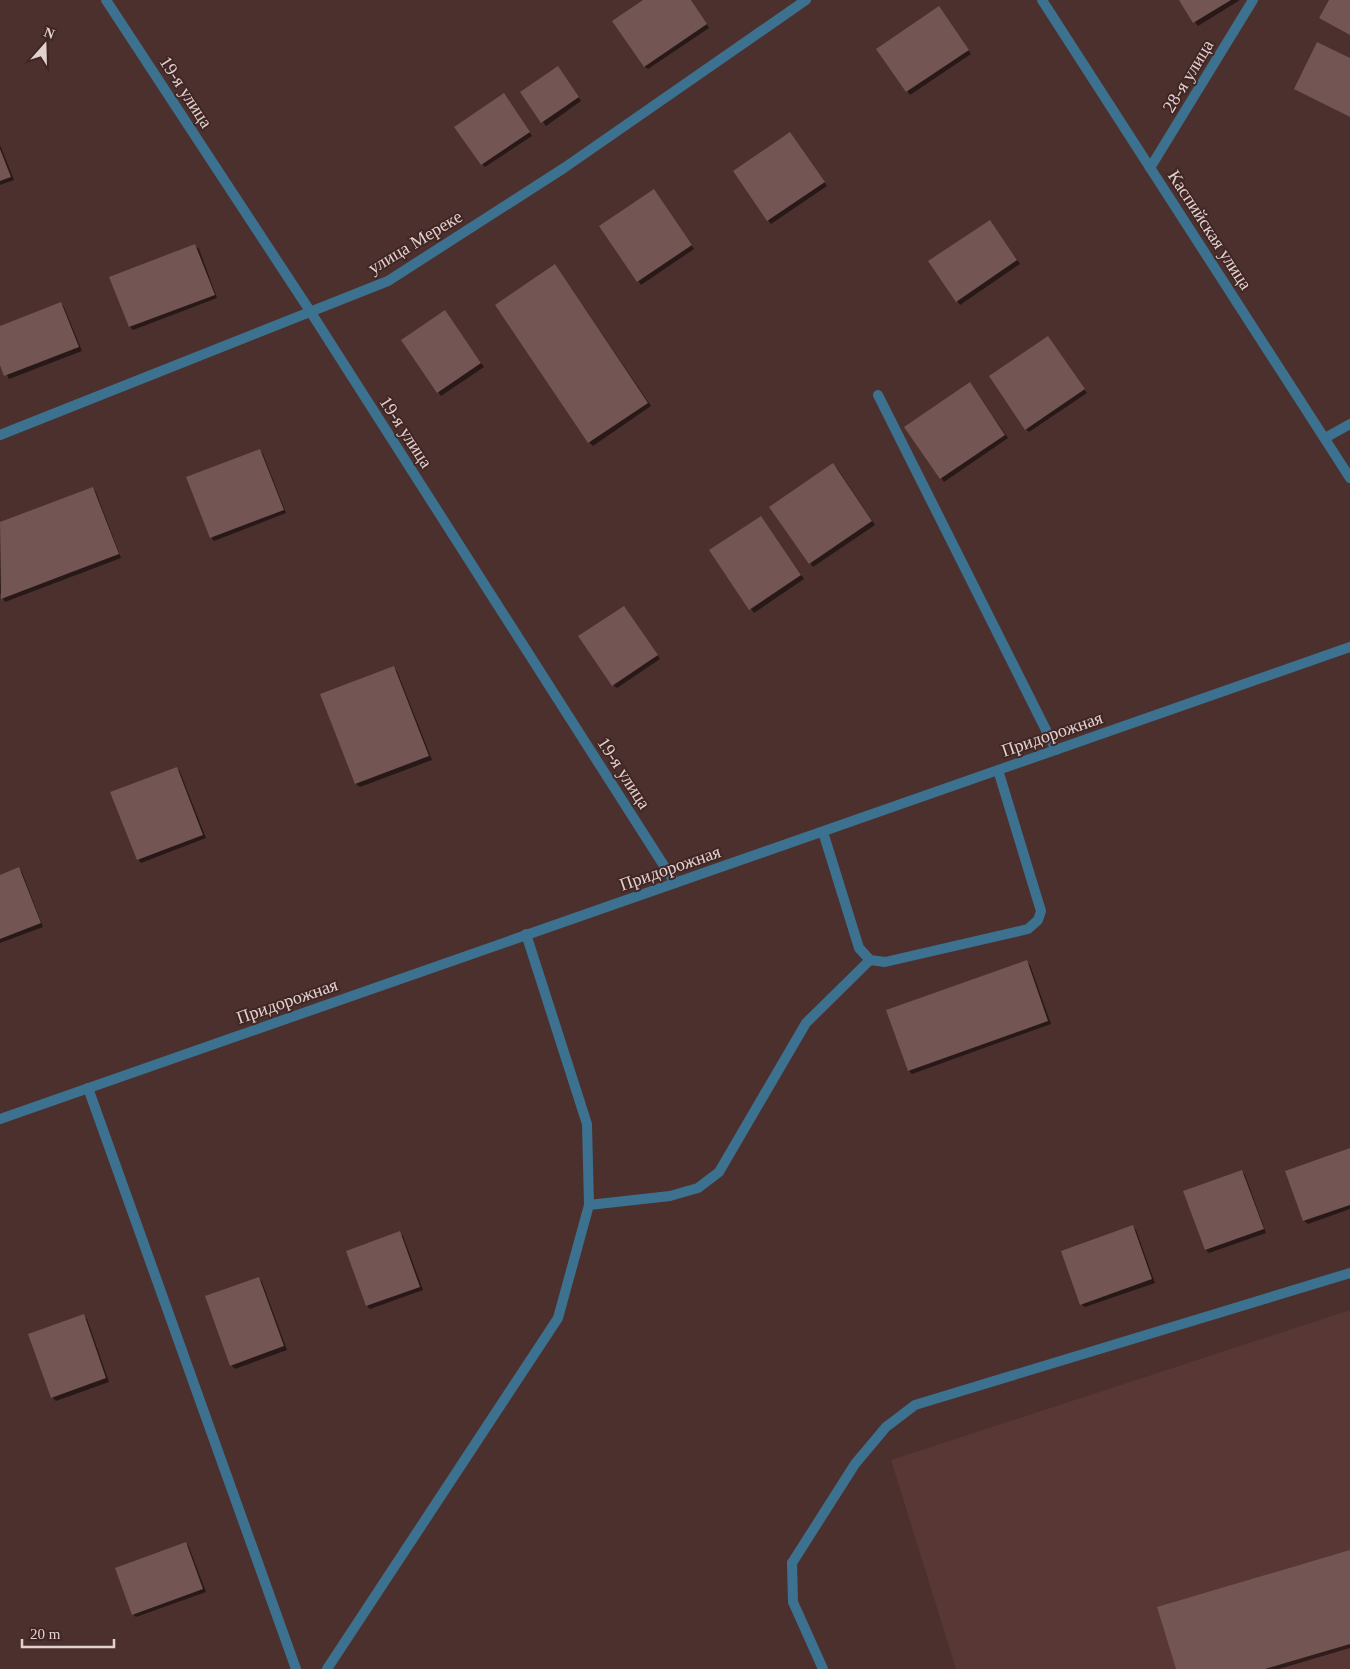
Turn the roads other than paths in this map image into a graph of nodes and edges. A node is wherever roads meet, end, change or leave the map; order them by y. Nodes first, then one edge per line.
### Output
1 (106, 0) edge
2 (806, 0) edge
3 (1042, 0) edge
4 (1253, 0) edge
5 (1150, 168) junction
6 (310, 311) junction
7 (878, 395) dead end
8 (1350, 424) edge
9 (0, 435) edge
10 (1325, 438) junction
11 (1350, 478) edge
12 (1350, 647) edge
13 (1056, 750) junction
14 (998, 770) junction
15 (824, 832) junction
16 (675, 883) junction
17 (526, 934) junction
18 (870, 960) junction
19 (88, 1088) junction
20 (0, 1119) edge
21 (588, 1205) junction
22 (1350, 1272) edge
23 (296, 1669) edge
24 (327, 1669) edge
25 (823, 1669) edge

1 - 6 street, 19-я улица
2 - 6 street, улица Мереке
3 - 5 street, Каспийская улица
4 - 5 street, 28-я улица
5 - 10 street, Каспийская улица
6 - 9 street, улица Мереке
6 - 16 street, 19-я улица
7 - 13 street
8 - 10 street
10 - 11 street, Каспийская улица
12 - 13 street, Придорожная
13 - 14 street, Придорожная
14 - 15 street, Придорожная
14 - 18 street
15 - 16 street, Придорожная
15 - 18 street
16 - 17 street, Придорожная
17 - 19 street, Придорожная
17 - 21 street
18 - 21 street
19 - 20 street, Придорожная
19 - 23 street
21 - 24 street
22 - 25 street

